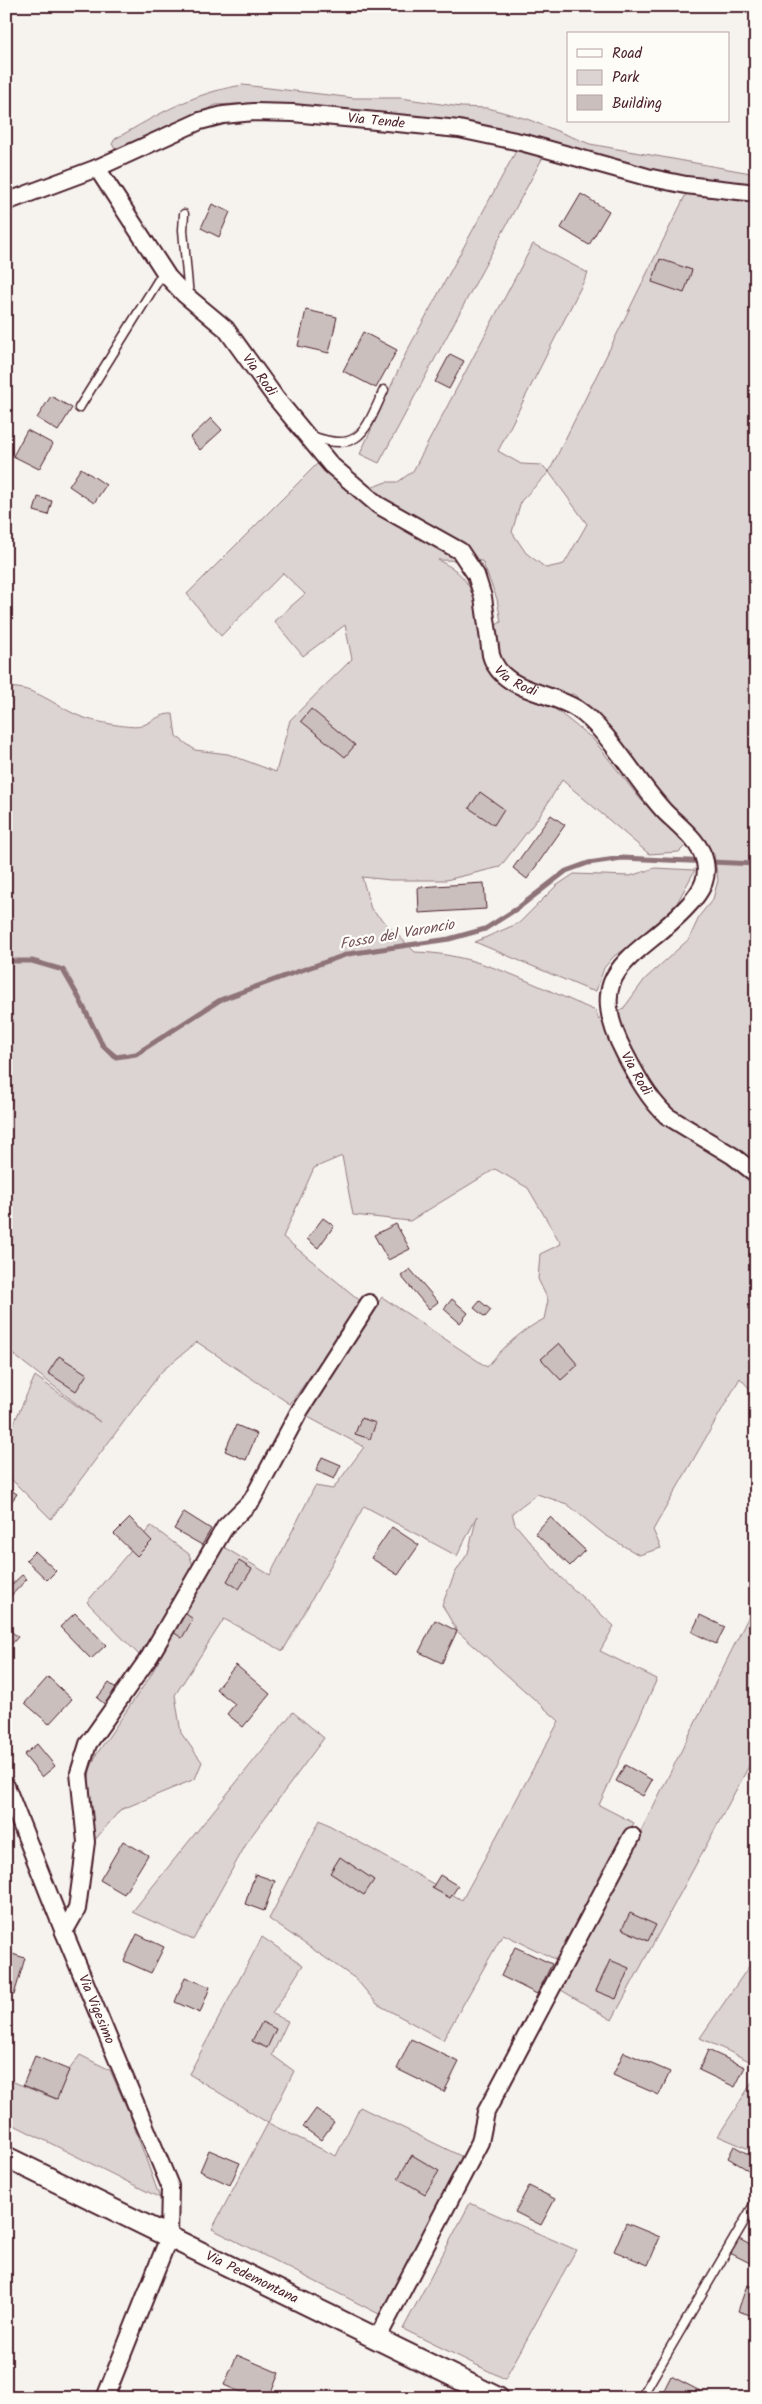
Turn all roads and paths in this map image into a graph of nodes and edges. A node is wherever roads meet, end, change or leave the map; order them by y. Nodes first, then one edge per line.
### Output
1 (98, 168) junction
2 (756, 193) edge
3 (6, 202) edge
4 (184, 214) dead end
5 (164, 272) junction
6 (189, 299) junction
7 (384, 390) dead end
8 (79, 408) dead end
9 (301, 430) junction
10 (756, 1174) edge
11 (369, 1302) dead end
12 (6, 1786) edge
13 (632, 1836) dead end
14 (64, 1932) junction
15 (6, 2157) edge
16 (756, 2201) edge
17 (169, 2236) junction
18 (378, 2339) junction
19 (105, 2398) edge
20 (498, 2398) edge
21 (641, 2398) edge

1 - 2 street, Via Tende
1 - 3 street, Via Tende
1 - 5 street, Via Rodi
4 - 6 lane
5 - 6 street, Via Rodi
5 - 8 lane
6 - 9 street, Via Rodi
7 - 9 lane
9 - 10 street, Via Rodi
11 - 14 street
12 - 14 street, Via Vigesimo
13 - 18 street
14 - 17 street, Via Vigesimo
15 - 17 street, Via Pedemontana
16 - 21 lane
17 - 18 street, Via Pedemontana
17 - 19 street
18 - 20 street, Via Pedemontana

